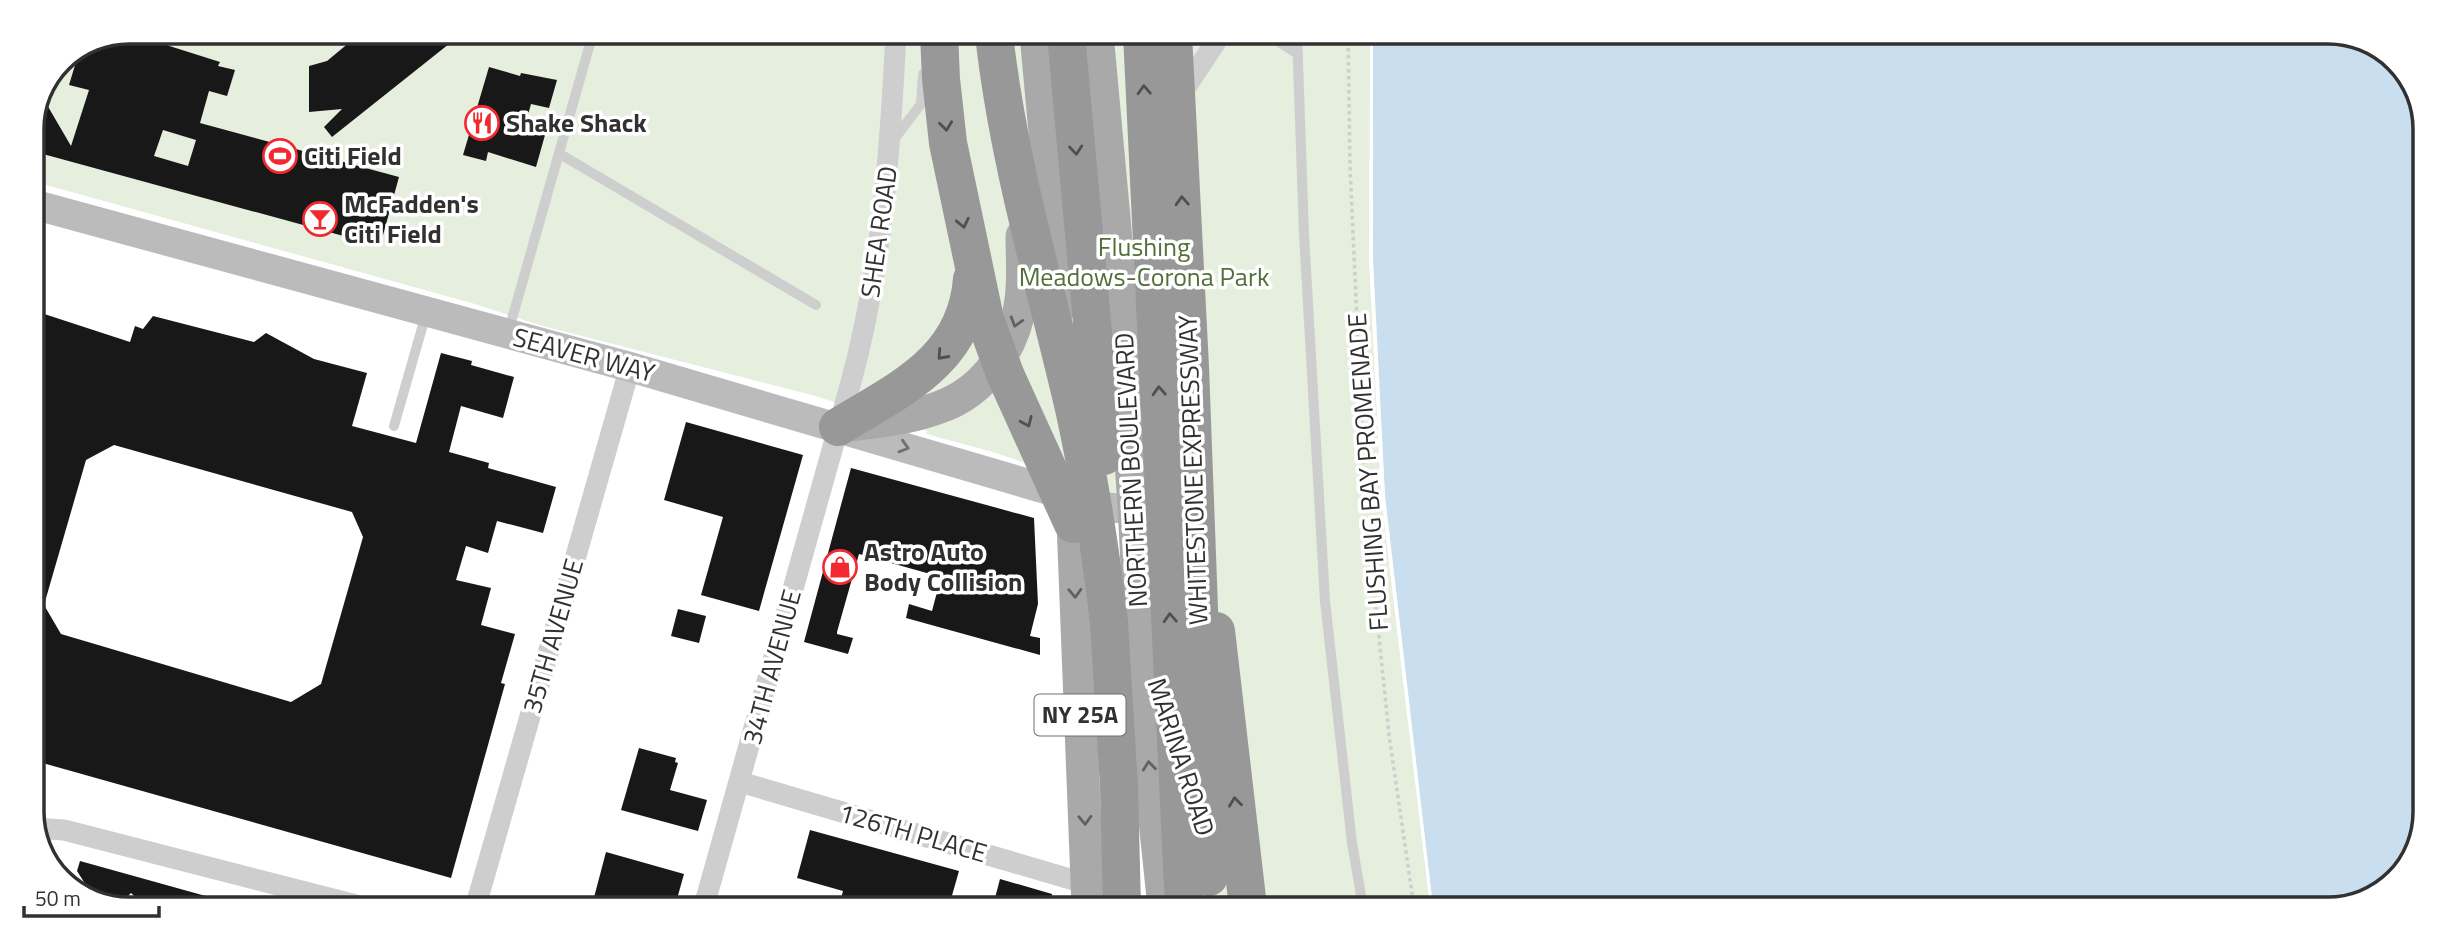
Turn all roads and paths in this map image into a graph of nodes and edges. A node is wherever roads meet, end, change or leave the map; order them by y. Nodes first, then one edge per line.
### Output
1 (590, 44) edge
2 (895, 44) edge
3 (995, 44) edge
4 (1019, 44) edge
5 (1037, 44) edge
6 (1067, 44) edge
7 (1098, 44) edge
8 (1142, 44) edge
9 (1174, 44) edge
10 (1218, 44) edge
11 (1282, 44) edge
12 (1298, 44) edge
13 (1348, 44) edge
14 (932, 45) edge
15 (1298, 54) junction
16 (890, 145) junction
17 (560, 154) junction
18 (44, 207) edge
19 (1115, 229) junction
20 (973, 270) junction
21 (816, 305) dead end
22 (427, 311) junction
23 (508, 334) junction
24 (999, 360) junction
25 (630, 367) junction
26 (1190, 367) junction
27 (394, 426) dead end
28 (838, 427) junction
29 (1068, 505) junction
30 (1134, 505) junction
31 (1124, 613) junction
32 (740, 782) junction
33 (45, 829) edge
34 (1087, 895) edge
35 (325, 897) edge
36 (478, 897) edge
37 (707, 897) edge
38 (1122, 897) edge
39 (1163, 897) edge
40 (1184, 897) edge
41 (1210, 897) edge
42 (1233, 897) edge
43 (1247, 897) edge
44 (1361, 897) edge
45 (1413, 897) edge

1 - 17 lane
2 - 16 street, SHEA ROAD
3 - 31 highway, bridge
4 -> 24 main road
5 - 29 main road, NY 25A
6 -> 31 highway, bridge
7 - 19 main road, NORTHERN BOULEVARD / NY 25A
40 -> 8 highway, bridge
26 -> 9 highway, WHITESTONE EXPRESSWAY, bridge
10 - 19 street
11 - 15 lane
12 - 15 lane
13 - 45 path, FLUSHING BAY PROMENADE
14 - 16 lane
14 -> 20 highway
15 - 44 lane
16 - 28 street, SHEA ROAD
17 - 21 lane
17 - 23 lane
18 - 22 main road, SEAVER WAY
19 - 30 main road, NORTHERN BOULEVARD / NY 25A
20 - 24 highway
20 -> 28 highway
22 - 23 main road, SEAVER WAY
22 - 27 lane
23 - 25 main road, SEAVER WAY
24 - 28 main road
24 -> 29 highway
25 - 28 main road, SEAVER WAY
25 - 36 street, 35TH AVENUE
26 - 41 highway, WHITESTONE EXPRESSWAY, bridge
43 -> 26 highway, bridge
28 -> 29 main road, SEAVER WAY
28 - 32 street, 34TH AVENUE
29 - 30 main road, SEAVER WAY
29 -> 34 main road, NY 25A
30 - 31 main road, NORTHERN BOULEVARD / NY 25A
31 - 38 highway
39 -> 31 main road, NORTHERN BOULEVARD / NY 25A
31 - 42 street, MARINA ROAD
32 - 34 street, 126TH PLACE
32 - 37 street, 34TH AVENUE
33 - 35 street

